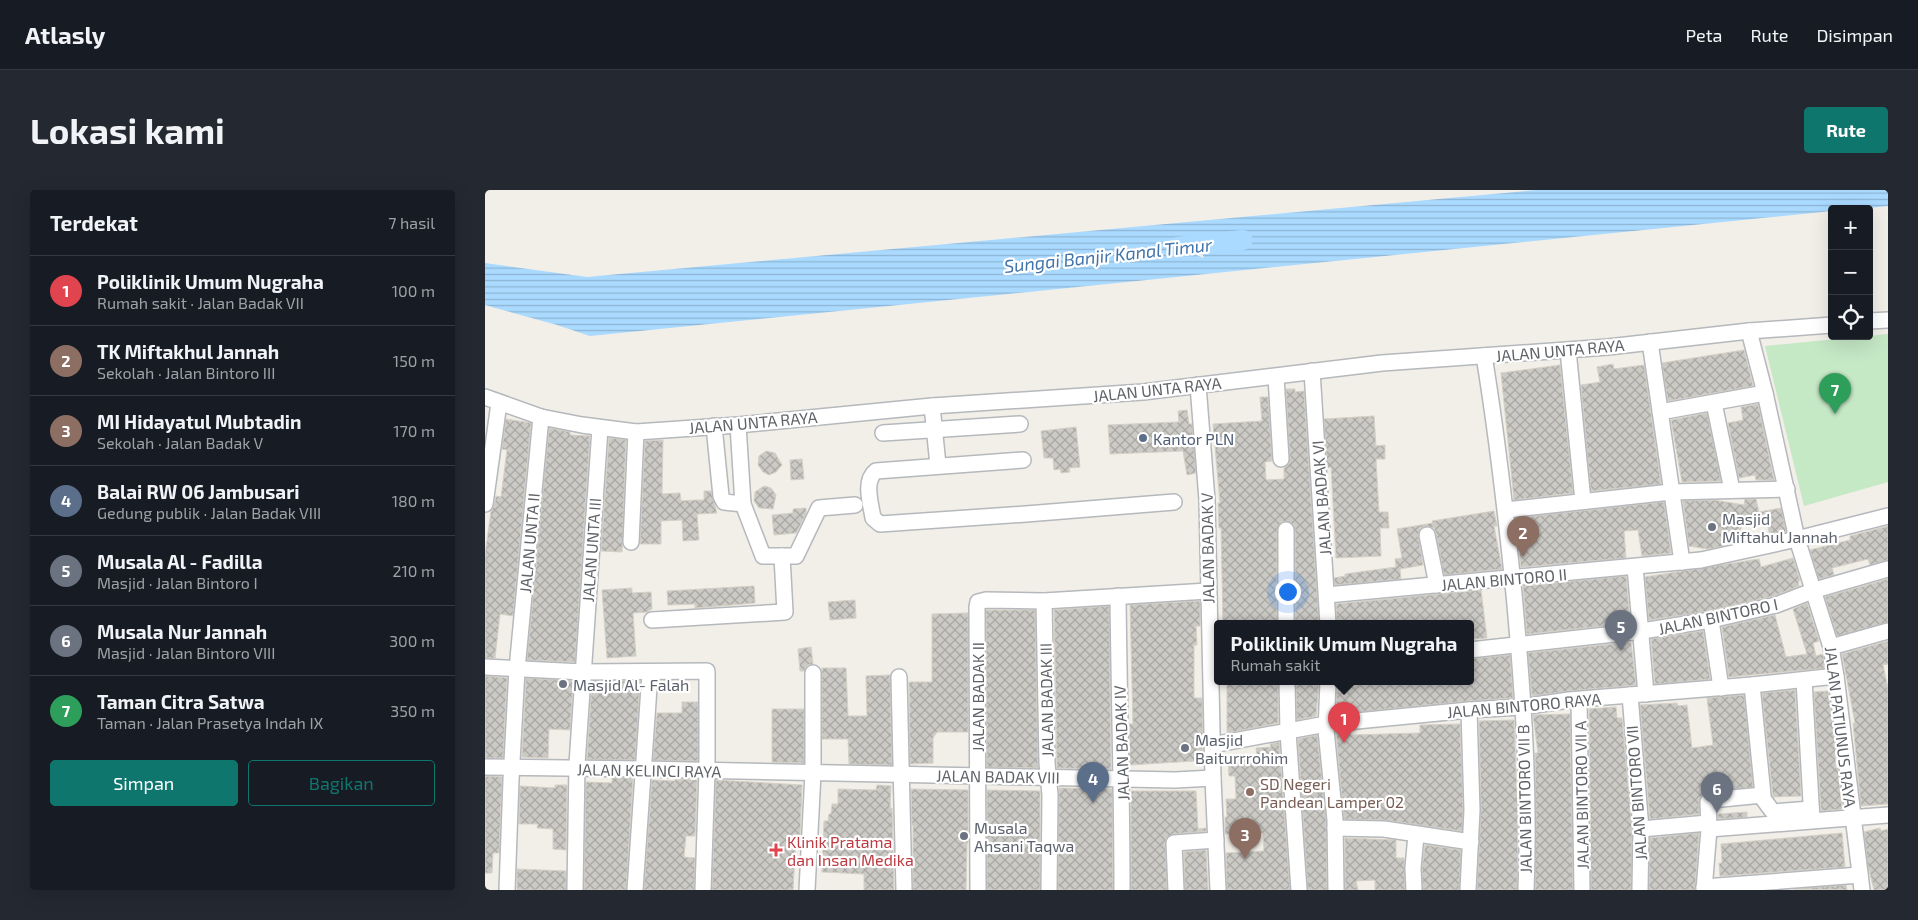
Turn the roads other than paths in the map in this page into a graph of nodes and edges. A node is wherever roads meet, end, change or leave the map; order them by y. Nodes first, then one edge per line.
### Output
1 (1888, 320) edge
2 (1873, 321) edge
3 (1828, 324) edge
4 (1749, 331) junction
5 (1649, 342) junction
6 (1568, 350) junction
7 (1484, 356) junction
8 (1312, 371) junction
9 (1276, 377) junction
10 (1198, 385) junction
11 (1765, 393) junction
12 (490, 400) edge
13 (1715, 403) junction
14 (931, 406) junction
15 (1660, 412) junction
16 (541, 417) junction
17 (1019, 424) dead end
18 (738, 425) junction
19 (714, 426) junction
20 (600, 428) junction
21 (935, 431) junction
22 (636, 432) junction
23 (883, 433) dead end
24 (1281, 459) dead end
25 (1023, 460) dead end
26 (937, 465) junction
27 (1787, 489) junction
28 (1732, 490) junction
29 (1671, 492) junction
30 (1583, 501) junction
31 (1174, 502) dead end
32 (485, 504) edge
33 (743, 504) junction
34 (855, 505) dead end
35 (1506, 510) junction
36 (1888, 516) edge
37 (1286, 530) dead end
38 (1427, 535) dead end
39 (1797, 539) junction
40 (631, 542) dead end
41 (782, 556) junction
42 (1682, 562) junction
43 (1635, 567) junction
44 (1888, 569) edge
45 (1512, 578) junction
46 (1437, 586) junction
47 (1815, 590) junction
48 (1208, 591) junction
49 (1327, 595) junction
50 (1119, 596) junction
51 (1044, 601) junction
52 (652, 620) dead end
53 (1286, 620) edge
54 (1328, 620) edge
55 (1711, 620) junction
56 (1642, 631) junction
57 (1888, 631) edge
58 (1519, 646) junction
59 (1831, 647) junction
60 (1474, 650) edge
61 (485, 667) edge
62 (517, 669) junction
63 (583, 672) junction
64 (650, 672) junction
65 (813, 673) dead end
66 (1837, 676) junction
67 (899, 677) dead end
68 (1805, 680) junction
69 (1287, 685) edge
70 (1328, 685) edge
71 (1752, 685) junction
72 (1721, 688) junction
73 (1646, 694) junction
74 (1630, 695) junction
75 (1579, 700) junction
76 (1522, 707) junction
77 (1469, 710) junction
78 (1326, 724) junction
79 (1288, 732) junction
80 (1213, 745) junction
81 (485, 767) edge
82 (512, 768) junction
83 (577, 769) junction
84 (643, 769) junction
85 (707, 771) junction
86 (813, 773) junction
87 (903, 774) junction
88 (978, 776) junction
89 (1049, 777) junction
90 (1213, 778) junction
91 (1122, 779) junction
92 (1761, 796) junction
93 (1812, 815) junction
94 (1888, 815) edge
95 (1852, 818) junction
96 (1708, 826) junction
97 (1335, 828) junction
98 (1641, 829) junction
99 (1415, 835) junction
100 (1215, 840) junction
101 (1471, 842) junction
102 (1860, 875) junction
103 (1704, 888) edge
104 (507, 890) edge
105 (575, 890) edge
106 (635, 890) edge
107 (703, 890) edge
108 (807, 890) edge
109 (904, 890) edge
110 (978, 890) edge
111 (1049, 890) edge
112 (1122, 890) edge
113 (1176, 890) edge
114 (1218, 890) edge
115 (1299, 890) edge
116 (1336, 890) edge
117 (1414, 890) edge
118 (1468, 890) edge
119 (1526, 890) edge
120 (1582, 890) edge
121 (1641, 890) edge
122 (1862, 890) edge

1 - 2 street
3 - 4 street, JALAN UNTA RAYA
4 - 5 street, JALAN UNTA RAYA
4 - 11 street, JALAN PATIUNUS RAYA
5 - 6 street, JALAN UNTA RAYA
5 - 15 street
6 - 7 street, JALAN UNTA RAYA
6 - 30 street
7 - 8 street, JALAN UNTA RAYA
7 - 35 street, JALAN BINTORO VII B
8 - 9 street, JALAN UNTA RAYA
8 - 49 street, JALAN BADAK VI
9 - 10 street, JALAN UNTA RAYA
9 - 24 street
10 - 14 street, JALAN UNTA RAYA
10 - 48 street, JALAN BADAK V
11 - 13 street
11 - 27 street, JALAN PATIUNUS RAYA
12 - 16 street, JALAN UNTA RAYA
12 - 32 street
13 - 15 street
13 - 28 street
14 - 18 street, JALAN UNTA RAYA
14 - 21 street
15 - 29 street
16 - 20 street, JALAN UNTA RAYA
16 - 62 street, JALAN UNTA II
17 - 21 street
18 - 19 street, JALAN UNTA RAYA
18 - 33 street
19 - 22 street, JALAN UNTA RAYA
19 - 33 street
20 - 22 street, JALAN UNTA RAYA
20 - 63 street, JALAN UNTA III
21 - 23 street
21 - 26 street
22 - 40 street
25 - 26 street
26 - 31 street
27 - 28 street
27 - 39 street, JALAN PATIUNUS RAYA
28 - 29 street
29 - 30 street
29 - 42 street
30 - 35 street
33 - 41 street
34 - 41 street
35 - 45 street, JALAN BINTORO VII B
36 - 39 street, JALAN BINTORO II
37 - 53 street
38 - 46 street
39 - 42 street, JALAN BINTORO II
39 - 47 street, JALAN PATIUNUS RAYA
41 - 52 street
42 - 43 street, JALAN BINTORO II
43 - 45 street, JALAN BINTORO II
43 - 56 street
44 - 47 street, JALAN BINTORO I
45 - 46 street, JALAN BINTORO II
45 - 58 street, JALAN BINTORO VII B
46 - 49 street, JALAN BINTORO II
47 - 55 street, JALAN BINTORO I
47 - 59 street, JALAN PATIUNUS RAYA
48 - 50 street
48 - 80 street, JALAN BADAK V
49 - 54 street, JALAN BADAK VI
50 - 51 street
50 - 91 street, JALAN BADAK IV
51 - 88 street, JALAN BADAK II
51 - 89 street, JALAN BADAK III
55 - 56 street, JALAN BINTORO I
55 - 72 street
56 - 58 street, JALAN BINTORO I
56 - 73 street
57 - 59 street
58 - 60 street, JALAN BINTORO I
58 - 76 street, JALAN BINTORO VII B
59 - 66 street, JALAN PATIUNUS RAYA
61 - 62 street
62 - 63 street
62 - 82 street, JALAN UNTA II
63 - 64 street
63 - 83 street, JALAN UNTA III
64 - 84 street
64 - 85 street
65 - 86 street
66 - 68 street, JALAN BINTORO RAYA
66 - 95 street, JALAN PATIUNUS RAYA
67 - 87 street
68 - 71 street, JALAN BINTORO RAYA
68 - 93 street
69 - 79 street
70 - 78 street
71 - 72 street, JALAN BINTORO RAYA
71 - 92 street
72 - 73 street, JALAN BINTORO RAYA
73 - 74 street, JALAN BINTORO RAYA
74 - 75 street, JALAN BINTORO RAYA
74 - 98 street, JALAN BINTORO VII
75 - 76 street, JALAN BINTORO RAYA
75 - 120 street, JALAN BINTORO VII A
76 - 77 street, JALAN BINTORO RAYA
76 - 119 street, JALAN BINTORO VII B
77 - 78 street, JALAN BINTORO RAYA
77 - 101 street
78 - 79 street, JALAN BINTORO RAYA
78 - 97 street
79 - 80 street, JALAN BINTORO RAYA
79 - 115 street
80 - 90 street, JALAN BADAK V
81 - 82 street, JALAN KELINCI RAYA
82 - 83 street, JALAN KELINCI RAYA
82 - 104 street, JALAN UNTA II
83 - 84 street, JALAN KELINCI RAYA
83 - 105 street, JALAN UNTA III
84 - 85 street, JALAN KELINCI RAYA
84 - 106 street
85 - 86 street, JALAN KELINCI RAYA
85 - 107 street
86 - 87 street, JALAN BADAK VIII
86 - 108 street
87 - 88 street, JALAN BADAK VIII
87 - 109 street
88 - 89 street, JALAN BADAK VIII
88 - 110 street, JALAN BADAK II
89 - 91 street, JALAN BADAK VIII
89 - 111 street, JALAN BADAK III
90 - 91 street, JALAN BADAK VIII
90 - 100 street, JALAN BADAK V
91 - 112 street, JALAN BADAK IV
92 - 93 street
92 - 96 street
93 - 95 street
93 - 96 street
94 - 95 street
95 - 102 street, JALAN PATIUNUS RAYA
96 - 98 street
96 - 103 street
97 - 99 street
97 - 116 street
98 - 121 street, JALAN BINTORO VII
99 - 101 street
99 - 117 street
100 - 113 street
100 - 114 street, JALAN BADAK V
101 - 118 street
102 - 103 street
102 - 122 street, JALAN PATIUNUS RAYA

